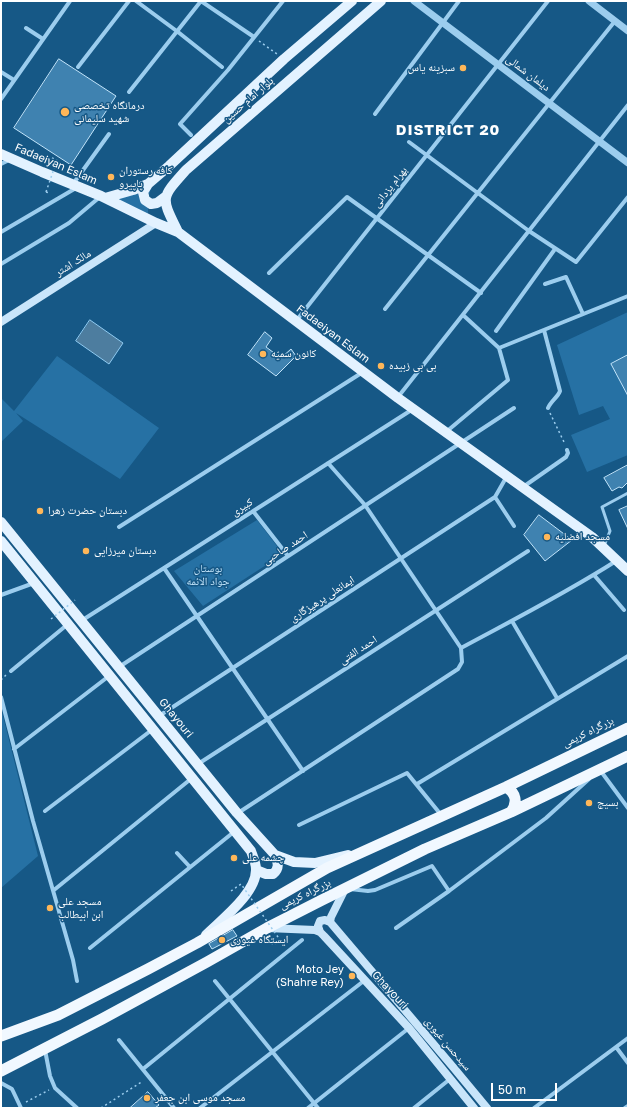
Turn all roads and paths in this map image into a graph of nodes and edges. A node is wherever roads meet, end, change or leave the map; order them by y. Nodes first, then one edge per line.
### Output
1 (70, 1) edge
2 (129, 1) edge
3 (136, 1) edge
4 (201, 1) edge
5 (283, 1) edge
6 (352, 1) edge
7 (381, 1) edge
8 (414, 1) edge
9 (459, 1) edge
10 (548, 1) edge
11 (589, 1) edge
12 (615, 20) junction
13 (443, 23) junction
14 (26, 28) dead end
15 (628, 31) edge
16 (178, 32) junction
17 (254, 37) junction
18 (43, 39) junction
19 (284, 59) junction
20 (498, 64) junction
21 (78, 67) dead end
22 (222, 67) dead end
23 (1, 72) edge
24 (14, 80) junction
25 (129, 92) dead end
26 (1, 99) edge
27 (549, 103) junction
28 (628, 106) edge
29 (375, 114) dead end
30 (109, 134) dead end
31 (191, 134) dead end
32 (600, 141) junction
33 (409, 142) dead end
34 (1, 154) edge
35 (427, 155) junction
36 (52, 158) dead end
37 (11, 159) junction
38 (628, 163) edge
39 (1, 164) edge
40 (148, 184) junction
41 (75, 186) junction
42 (50, 193) dead end
43 (477, 193) junction
44 (103, 197) junction
45 (165, 197) junction
46 (628, 197) edge
47 (377, 218) junction
48 (156, 223) junction
49 (529, 231) junction
50 (1, 232) edge
51 (178, 232) junction
52 (556, 249) junction
53 (428, 255) junction
54 (1, 264) edge
55 (269, 273) dead end
56 (544, 284) dead end
57 (481, 293) junction
58 (628, 296) edge
59 (385, 309) dead end
60 (583, 314) junction
61 (463, 315) junction
62 (296, 321) junction
63 (1, 322) edge
64 (544, 330) junction
65 (496, 331) dead end
66 (499, 348) junction
67 (364, 372) junction
68 (398, 398) junction
69 (514, 408) dead end
70 (548, 408) joint
71 (413, 409) junction
72 (446, 432) junction
73 (460, 443) junction
74 (567, 450) joint
75 (328, 463) junction
76 (507, 476) junction
77 (523, 487) junction
78 (628, 493) edge
79 (495, 497) junction
80 (365, 506) junction
81 (253, 511) junction
82 (1, 522) edge
83 (514, 526) dead end
84 (118, 527) dead end
85 (1, 541) edge
86 (603, 548) junction
87 (528, 551) dead end
88 (288, 556) junction
89 (402, 559) junction
90 (616, 560) junction
91 (164, 568) junction
92 (628, 571) edge
93 (594, 575) junction
94 (35, 583) junction
95 (1, 595) edge
96 (75, 600) dead end
97 (436, 610) junction
98 (624, 610) dead end
99 (196, 616) junction
100 (51, 619) dead end
101 (81, 621) junction
102 (512, 621) junction
103 (68, 624) junction
104 (461, 648) junction
105 (628, 656) edge
106 (119, 668) junction
107 (232, 668) junction
108 (12, 671) dead end
109 (110, 676) junction
110 (1, 697) edge
111 (557, 698) junction
112 (158, 716) junction
113 (267, 719) junction
114 (153, 728) junction
115 (628, 728) edge
116 (14, 749) junction
117 (628, 756) edge
118 (198, 764) junction
119 (600, 770) junction
120 (303, 771) junction
121 (193, 778) junction
122 (417, 784) junction
123 (506, 787) junction
124 (628, 808) edge
125 (45, 811) dead end
126 (511, 812) junction
127 (237, 813) junction
128 (442, 816) junction
129 (299, 825) dead end
130 (235, 830) junction
131 (365, 851) junction
132 (177, 853) dead end
133 (275, 855) junction
134 (190, 867) junction
135 (256, 870) junction
136 (345, 889) junction
137 (54, 890) junction
138 (231, 891) dead end
139 (449, 891) junction
140 (330, 922) junction
141 (267, 928) junction
142 (396, 928) dead end
143 (320, 932) junction
144 (302, 940) dead end
145 (197, 943) junction
146 (273, 945) dead end
147 (90, 948) dead end
148 (365, 980) junction
149 (78, 981) dead end
150 (215, 981) dead end
151 (230, 999) junction
152 (409, 1028) junction
153 (1, 1036) edge
154 (628, 1038) edge
155 (119, 1040) dead end
156 (616, 1047) junction
157 (45, 1049) junction
158 (272, 1052) junction
159 (628, 1063) edge
160 (143, 1069) junction
161 (1, 1071) edge
162 (149, 1077) junction
163 (450, 1078) junction
164 (1, 1083) edge
165 (55, 1088) junction
166 (314, 1103) junction
167 (540, 1103) junction
168 (20, 1106) edge
169 (628, 1106) edge
170 (78, 1108) edge
171 (101, 1108) edge
172 (174, 1108) edge
173 (200, 1108) edge
174 (308, 1108) edge
175 (318, 1108) edge
176 (414, 1108) edge
177 (474, 1108) edge
178 (486, 1108) edge
179 (534, 1108) edge
180 (544, 1108) edge
181 (625, 1108) edge

1 - 18 street
2 - 21 street
3 - 16 street
4 - 16 street
4 - 17 street
5 - 17 street
6 - 19 main road, بلوار امام حسین
7 - 45 main road, بلوار امام حسین
8 - 13 street, دیلمان شمالی
9 - 13 street
10 - 20 street, بهرام یزدانی
11 - 12 street
12 - 15 street
12 - 27 street
13 - 20 street, دیلمان شمالی
13 - 29 street
14 - 18 street
16 - 22 street
16 - 25 street
17 - 19 path
17 - 31 street
18 - 24 street
19 - 40 main road, بلوار امام حسین
20 - 27 street, دیلمان شمالی
20 - 35 street, بهرام یزدانی
23 - 24 street
24 - 26 street
27 - 32 street, دیلمان شمالی
27 - 43 street
28 - 32 street
30 - 41 street
32 - 38 street, دیلمان شمالی
32 - 49 street
33 - 35 street
34 - 37 main road, Fadaeiyan Eslam
35 - 43 street
35 - 47 street, بهرام یزدانی
36 - 42 path, bridge
37 - 39 street
37 - 41 main road, Fadaeiyan Eslam
40 - 44 main road, بلوار امام حسین
40 - 45 main road
41 - 44 main road, Fadaeiyan Eslam
41 - 50 street
43 - 49 street
43 - 53 street
44 - 48 main road, Fadaeiyan Eslam
44 - 54 street
45 - 51 main road
46 - 52 street
47 - 53 street
47 - 55 street
47 - 62 street, بهرام یزدانی
48 - 51 main road, Fadaeiyan Eslam
48 - 63 main road, مالک اشتر
49 - 52 street
49 - 57 street
51 - 62 main road, Fadaeiyan Eslam
52 - 65 street
53 - 57 street
53 - 59 street
56 - 60 street
57 - 61 street
58 - 60 street
60 - 64 street
61 - 66 street
61 - 68 street
62 - 67 main road, Fadaeiyan Eslam
64 - 66 street
64 - 70 street
66 - 72 street
67 - 68 main road, Fadaeiyan Eslam
67 - 84 street
68 - 71 main road, Fadaeiyan Eslam
69 - 73 street, احمد صاحبی
70 - 74 path
71 - 72 main road, Fadaeiyan Eslam
71 - 75 street, کبیری
72 - 73 main road, Fadaeiyan Eslam
73 - 76 main road, Fadaeiyan Eslam
73 - 80 street, احمد صاحبی
74 - 77 street
75 - 80 street
75 - 81 street, کبیری
76 - 77 main road, Fadaeiyan Eslam
76 - 79 street
77 - 86 main road, Fadaeiyan Eslam
78 - 86 lane
79 - 83 street
79 - 89 street, ایمانعلی پرهیزگاری
80 - 88 street, احمد صاحبی
80 - 89 street
81 - 88 street
81 - 91 street, کبیری
82 - 101 main road, Ghayouri
85 - 94 main road
86 - 90 main road, Fadaeiyan Eslam
87 - 97 street, احمد الفتی
88 - 99 street, احمد صاحبی
89 - 97 street
89 - 107 street, ایمانعلی پرهیزگاری
90 - 92 main road, Fadaeiyan Eslam
90 - 93 street
91 - 99 street
91 - 101 street, کبیری
93 - 98 street
93 - 102 street
94 - 95 street
94 - 103 main road
96 - 100 path, bridge
97 - 104 street
97 - 113 street, احمد الفتی
99 - 106 street, احمد صاحبی
99 - 107 street
101 - 106 main road, Ghayouri
102 - 104 street
102 - 111 street
103 - 108 street
103 - 109 main road
104 - 120 street
105 - 111 street
106 - 112 main road, Ghayouri
107 - 112 street, ایمانعلی پرهیزگاری
107 - 113 street
109 - 114 main road
109 - 116 street
110 - 116 street
111 - 122 street
112 - 118 main road, Ghayouri
113 - 118 street, احمد الفتی
113 - 120 street
114 - 121 main road
114 - 125 street
115 - 123 highway, بزرگراه کریمی
116 - 137 street
117 - 119 highway, بزرگراه کریمی
118 - 127 main road, Ghayouri
119 - 124 street
119 - 126 highway, بزرگراه کریمی
119 - 139 street
120 - 127 street
121 - 130 main road
121 - 137 street
122 - 128 street
122 - 129 street
123 - 126 highway
123 - 128 highway, بزرگراه کریمی
126 - 136 highway, بزرگراه کریمی
127 - 133 main road, Ghayouri
128 - 131 highway, بزرگراه کریمی
130 - 134 street
130 - 135 main road
131 - 133 main road, Ghayouri
131 - 145 highway, بزرگراه کریمی
132 - 134 street
133 - 135 main road
134 - 147 street
135 - 145 main road
136 - 139 street
136 - 140 main road
136 - 141 highway, بزرگراه کریمی
137 - 149 street
138 - 146 path, bridge
139 - 142 street
140 - 143 main road
140 - 178 main road, سیدحسن غیوری
141 - 143 main road
141 - 157 highway, بزرگراه کریمی
143 - 148 main road, Ghayouri
144 - 151 street
145 - 153 highway, بزرگراه کریمی
148 - 152 main road, Ghayouri
148 - 158 street
150 - 151 street
151 - 158 street
151 - 160 street
152 - 163 main road, Ghayouri
152 - 166 street
154 - 156 street
155 - 160 street
156 - 159 street
156 - 167 street
157 - 161 highway, بزرگراه کریمی
157 - 165 street
158 - 166 street
158 - 173 street
160 - 162 street
162 - 171 path
162 - 172 street
163 - 176 street
163 - 177 main road, Ghayouri
164 - 168 street
165 - 168 path
165 - 170 street
166 - 174 street
166 - 175 street
167 - 179 street
167 - 180 street
169 - 181 street

